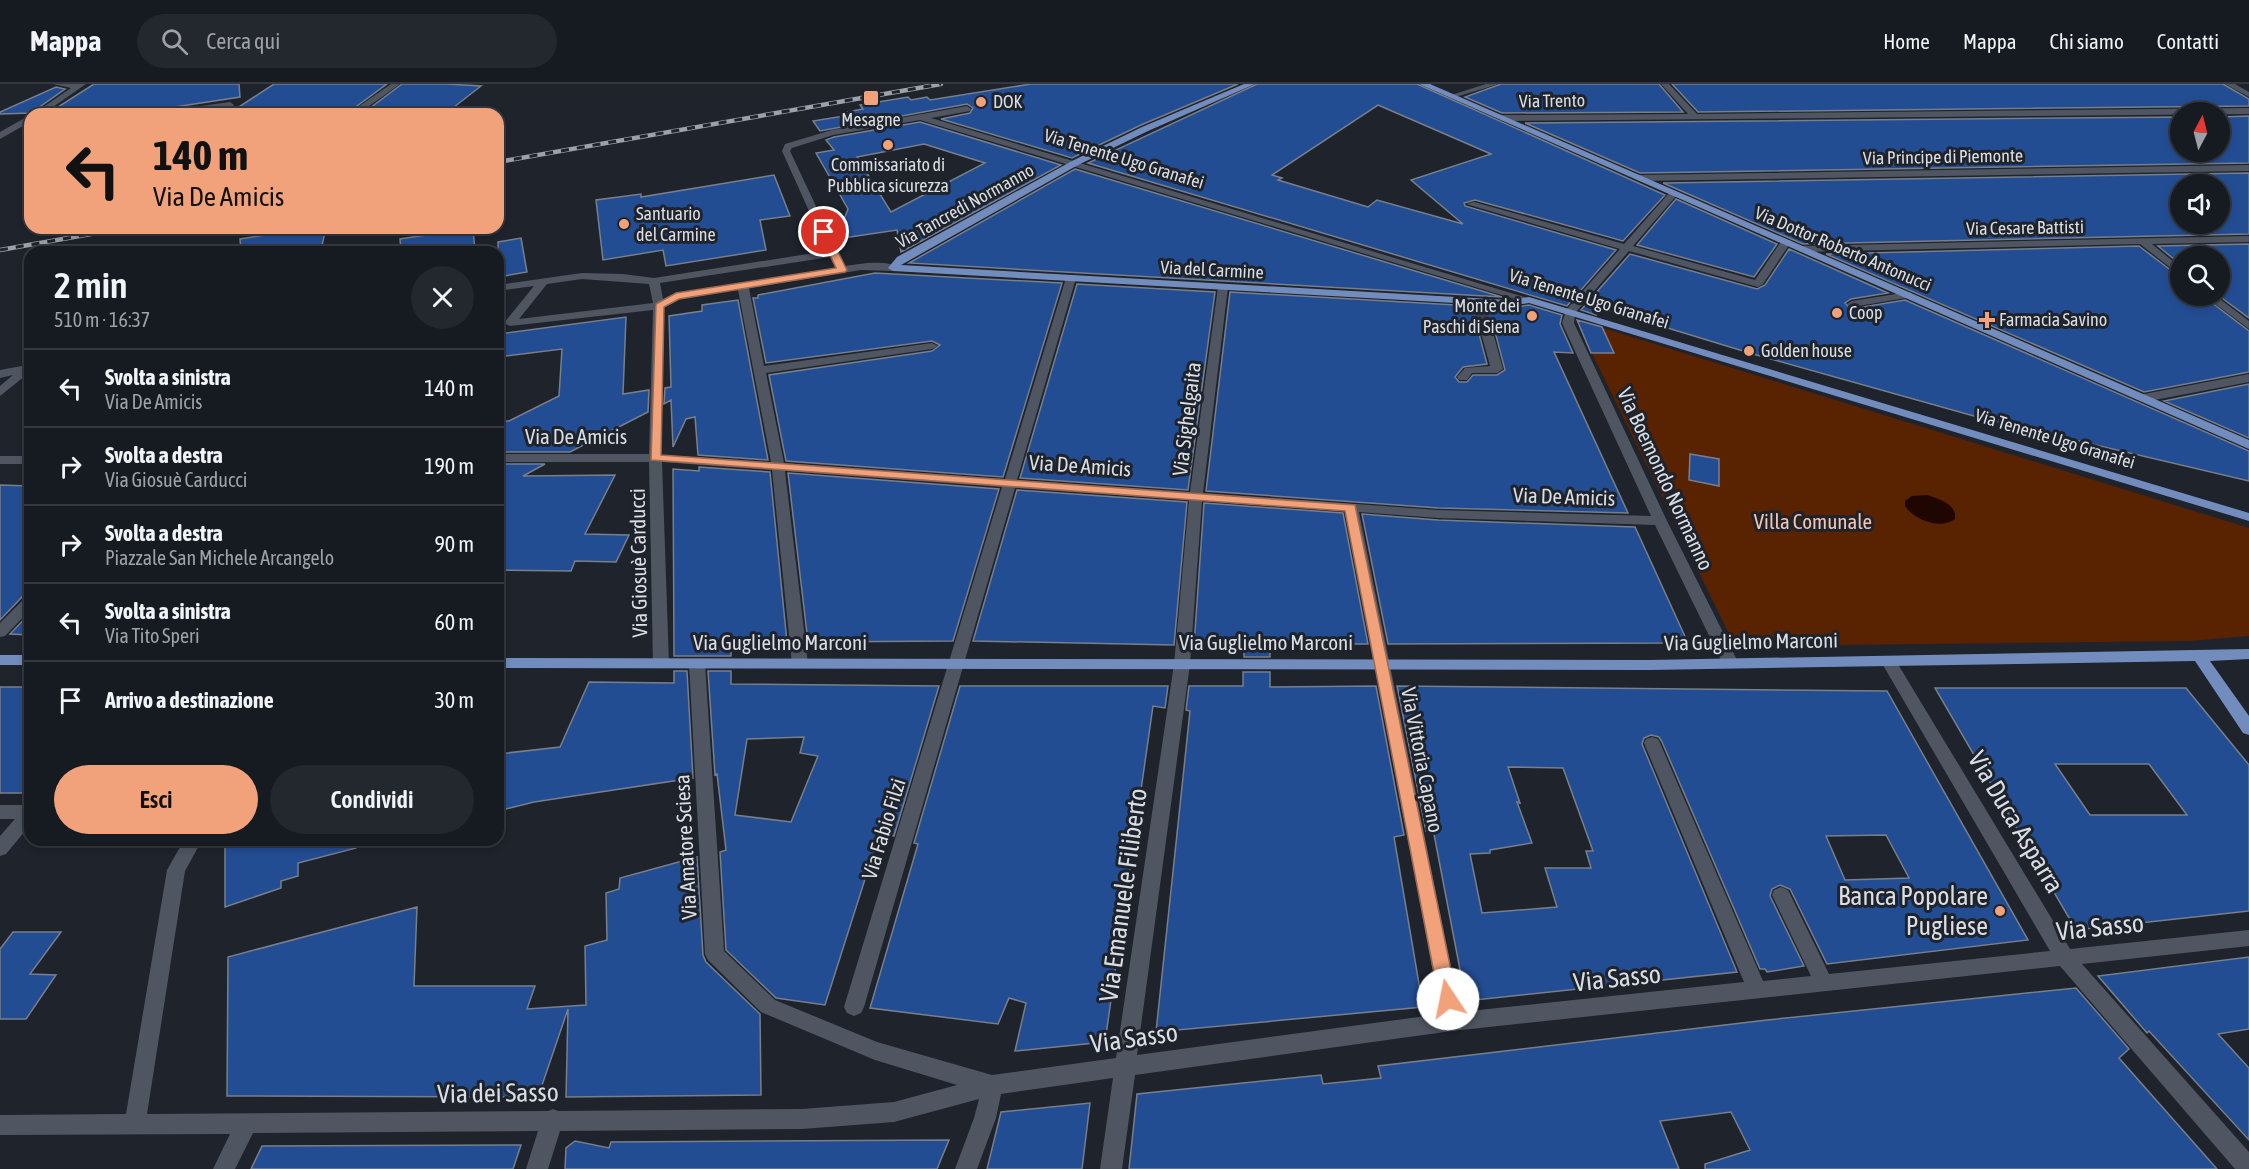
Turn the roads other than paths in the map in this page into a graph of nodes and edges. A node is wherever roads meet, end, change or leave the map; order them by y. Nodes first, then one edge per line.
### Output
1 (57, 84) edge
2 (396, 84) edge
3 (1251, 84) edge
4 (1424, 84) edge
5 (1496, 84) edge
6 (1665, 84) edge
7 (2229, 84) edge
8 (81, 85) edge
9 (2249, 95) edge
10 (1452, 96) junction
11 (46, 108) edge
12 (208, 108) edge
13 (225, 108) edge
14 (361, 108) edge
15 (967, 109) dead end
16 (2249, 111) edge
17 (1693, 114) junction
18 (919, 117) junction
19 (1503, 118) junction
20 (24, 122) edge
21 (0, 124) edge
22 (18, 126) junction
23 (24, 126) edge
24 (0, 136) edge
25 (1075, 163) junction
26 (2249, 168) edge
27 (1638, 178) junction
28 (1673, 194) junction
29 (1471, 204) dead end
30 (2249, 239) edge
31 (1786, 242) junction
32 (2143, 242) junction
33 (1627, 248) junction
34 (1801, 249) junction
35 (833, 253) junction
36 (2170, 264) edge
37 (893, 268) junction
38 (842, 270) junction
39 (1071, 278) junction
40 (544, 281) junction
41 (654, 281) junction
42 (504, 287) edge
43 (743, 287) junction
44 (1223, 287) junction
45 (1908, 295) junction
46 (1529, 300) junction
47 (1852, 304) dead end
48 (659, 306) junction
49 (2223, 306) edge
50 (1570, 312) junction
51 (2249, 327) edge
52 (1486, 329) tunnel mouth
53 (932, 346) dead end
54 (24, 370) edge
55 (760, 370) junction
56 (24, 372) edge
57 (0, 374) edge
58 (1463, 377) dead end
59 (2249, 378) edge
60 (0, 392) edge
61 (2144, 398) junction
62 (2249, 445) edge
63 (504, 458) edge
64 (655, 458) junction
65 (0, 460) edge
66 (24, 460) edge
67 (778, 467) junction
68 (1010, 482) junction
69 (1197, 496) junction
70 (1351, 508) junction
71 (2249, 517) edge
72 (1660, 520) junction
73 (24, 607) edge
74 (0, 632) edge
75 (2249, 654) edge
76 (2199, 657) junction
77 (0, 660) edge
78 (24, 660) edge
79 (1888, 660) junction
80 (1730, 662) junction
81 (504, 663) edge
82 (661, 664) junction
83 (697, 664) junction
84 (800, 664) junction
85 (956, 664) junction
86 (1182, 664) junction
87 (1380, 664) junction
88 (2249, 729) edge
89 (1652, 743) dead end
90 (0, 812) edge
91 (24, 812) edge
92 (24, 819) edge
93 (190, 846) edge
94 (0, 849) edge
95 (1781, 895) dead end
96 (2249, 938) edge
97 (2065, 958) junction
98 (1824, 983) junction
99 (1758, 990) junction
100 (854, 1007) dead end
101 (1452, 1022) junction
102 (1124, 1066) junction
103 (992, 1085) junction
104 (553, 1119) junction
105 (246, 1124) junction
106 (0, 1125) edge
107 (135, 1125) junction
108 (2249, 1168) edge
109 (224, 1169) edge
110 (537, 1169) edge
111 (966, 1169) edge
112 (1111, 1169) edge

1 - 8 street
2 - 14 street
3 - 25 main road, Via Tancredi Normanno
4 - 10 main road, Via Dottor Roberto Antonucci
5 - 10 street
6 - 17 street
7 - 9 street
8 - 11 street
10 - 19 main road, Via Dottor Roberto Antonucci
12 - 13 street
15 - 18 street
16 - 17 street, Via Trento
17 - 19 street, Via Trento
18 - 25 street, Via Tenente Ugo Granafei
18 - 35 street
19 - 27 main road, Via Dottor Roberto Antonucci
20 - 22 street
21 - 22 street
22 - 23 street
22 - 24 street
25 - 37 main road, Via Tancredi Normanno
25 - 46 street, Via Tenente Ugo Granafei
26 - 27 street, Via Principe di Piemonte
27 - 28 main road, Via Dottor Roberto Antonucci
28 - 31 main road, Via Dottor Roberto Antonucci
28 - 33 street
29 - 33 street
30 - 32 street, Via Cesare Battisti
31 - 33 street
31 - 34 main road, Via Dottor Roberto Antonucci
32 - 34 street, Via Cesare Battisti
32 - 36 street
33 - 50 street
34 - 45 main road, Via Dottor Roberto Antonucci
35 - 38 street
35 - 41 street
37 - 38 street
37 - 39 main road, Via del Carmine
38 - 43 street
39 - 44 main road, Via del Carmine
39 - 68 street, Via Fabio Filzi
40 - 41 street
40 - 42 street
40 - 48 street
41 - 48 street, Via Giosuè Carducci
43 - 48 street
43 - 55 street
44 - 46 main road, Via del Carmine
44 - 69 street, Via Sighelgaita
45 - 47 street
45 - 61 main road, Via Dottor Roberto Antonucci
46 - 50 main road, Via Tenente Ugo Granafei
48 - 64 street, Via Giosuè Carducci
49 - 51 street
50 - 71 main road, Via Tenente Ugo Granafei
50 - 72 street, Via Boemondo Normanno
52 - 58 street
53 - 55 street
54 - 57 street
55 - 67 street
56 - 60 street
59 - 61 street
61 - 62 main road, Via Dottor Roberto Antonucci
63 - 64 street, Via De Amicis
64 - 67 street, Via De Amicis
64 - 82 street, Via Giosuè Carducci
65 - 66 street
67 - 68 street, Via De Amicis
67 - 84 street
68 - 69 street, Via De Amicis
68 - 85 street, Via Fabio Filzi
69 - 70 street, Via De Amicis
69 - 86 street, Via Sighelgaita
70 - 72 street, Via De Amicis
70 - 87 street, Via Vittoria Capano
72 - 80 street, Via Boemondo Normanno
73 - 74 street
75 - 76 main road, Via Guglielmo Marconi
76 - 79 main road, Via Guglielmo Marconi
76 - 88 main road
77 - 78 main road
79 - 80 main road, Via Guglielmo Marconi
79 - 97 street, Via Duca Asparra
80 - 87 main road, Via Guglielmo Marconi
81 - 82 main road, Via Guglielmo Marconi
82 - 83 main road, Via Guglielmo Marconi
83 - 84 main road, Via Guglielmo Marconi
83 - 103 street, Via Amatore Sciesa
84 - 85 main road, Via Guglielmo Marconi
85 - 86 main road, Via Guglielmo Marconi
85 - 100 street, Via Fabio Filzi
86 - 87 main road, Via Guglielmo Marconi
86 - 102 street, Via Emanuele Filiberto
87 - 101 street, Via Vittoria Capano
89 - 99 street
90 - 91 street
92 - 94 street
93 - 107 street
95 - 98 street
96 - 97 street, Via Sasso
97 - 98 street, Via Sasso
97 - 108 street, Via Duca Asparra
98 - 99 street, Via Sasso
99 - 101 street, Via Sasso
101 - 102 street, Via Sasso
102 - 103 street, Via Sasso
102 - 112 street, Via Emanuele Filiberto
103 - 104 street, Via dei Sasso
103 - 111 street
104 - 105 street, Via dei Sasso
104 - 110 street
105 - 107 street, Via dei Sasso
105 - 109 street
106 - 107 street, Via dei Sasso

